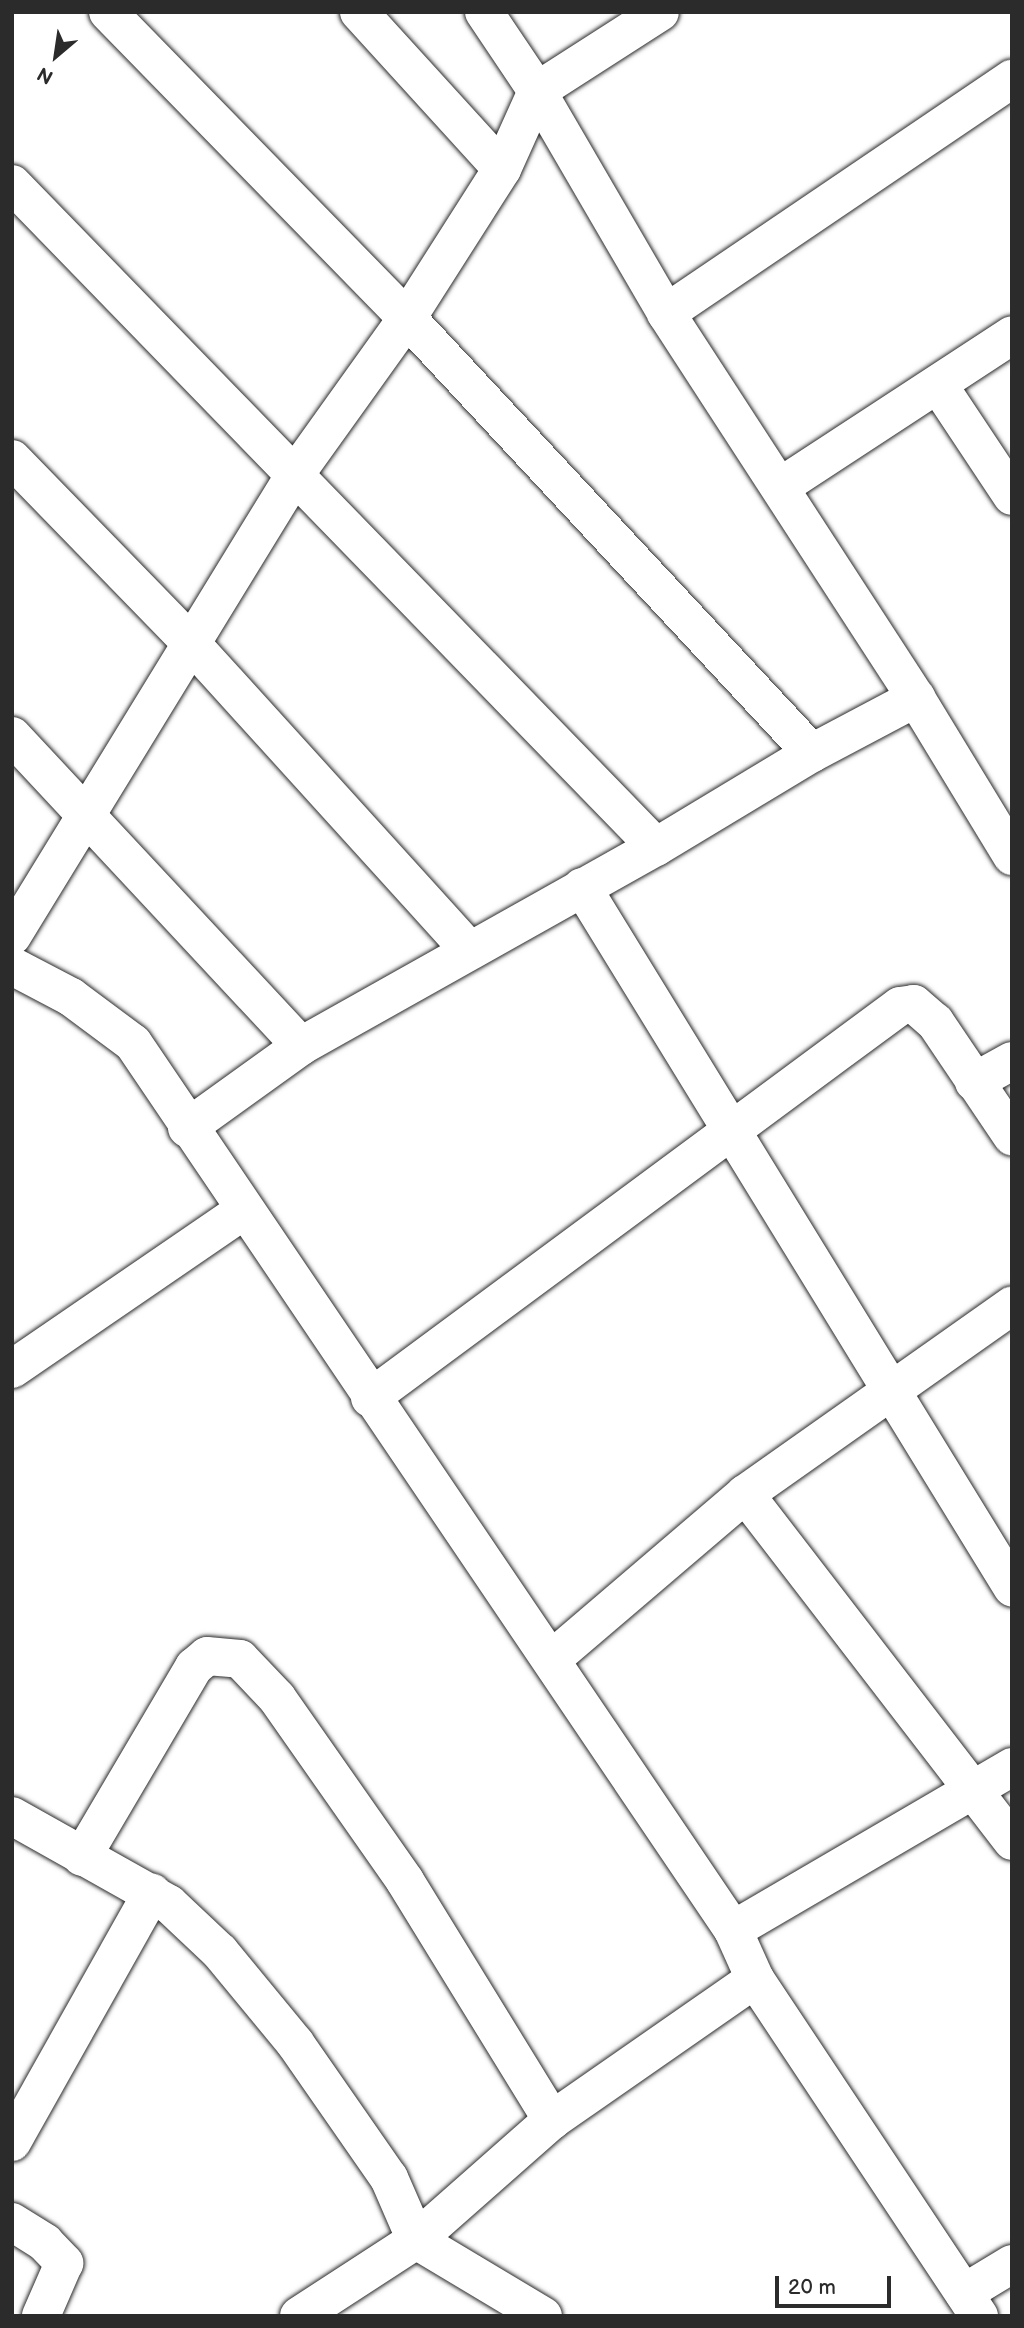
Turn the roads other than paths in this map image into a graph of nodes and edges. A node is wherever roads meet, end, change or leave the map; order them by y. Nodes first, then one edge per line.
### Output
1 (108, 12) edge
2 (359, 12) edge
3 (484, 12) edge
4 (660, 12) edge
5 (1012, 79) edge
6 (537, 91) junction
7 (502, 169) junction
8 (12, 184) edge
9 (666, 313) junction
10 (407, 318) junction
11 (1012, 335) edge
12 (939, 386) junction
13 (12, 459) edge
14 (294, 476) junction
15 (780, 487) junction
16 (1012, 496) edge
17 (189, 641) junction
18 (916, 698) junction
19 (12, 736) edge
20 (811, 753) junction
21 (86, 814) junction
22 (1009, 844) edge
23 (656, 847) junction
24 (582, 887) junction
25 (12, 936) edge
26 (470, 951) junction
27 (12, 966) edge
28 (301, 1046) junction
29 (1012, 1061) edge
30 (974, 1082) junction
31 (187, 1128) junction
32 (732, 1132) junction
33 (1012, 1136) edge
34 (243, 1211) junction
35 (1012, 1306) edge
36 (12, 1369) edge
37 (891, 1387) junction
38 (370, 1398) junction
39 (745, 1494) junction
40 (1012, 1587) edge
41 (552, 1659) junction
42 (1012, 1767) edge
43 (973, 1787) junction
44 (12, 1816) edge
45 (1012, 1841) edge
46 (82, 1857) junction
47 (152, 1893) junction
48 (733, 1930) junction
49 (755, 1979) junction
50 (551, 2120) junction
51 (12, 2142) edge
52 (12, 2222) edge
53 (416, 2239) junction
54 (1012, 2264) edge
55 (972, 2304) edge
56 (41, 2316) edge
57 (299, 2316) edge
58 (542, 2316) edge

1 - 10 street
2 - 7 street
3 - 6 street
4 - 6 street
5 - 9 street
6 - 7 street
6 - 9 street
7 - 10 street
8 - 14 street
9 - 15 street
10 - 14 street
10 - 20 street
11 - 12 street
12 - 15 street
12 - 16 street
13 - 17 street
14 - 17 street
14 - 23 street
15 - 18 street
17 - 21 street
17 - 26 street
18 - 20 street
18 - 22 street
19 - 21 street
20 - 23 street
21 - 25 street
21 - 28 street
23 - 24 street
24 - 26 street
24 - 32 street
26 - 28 street
27 - 31 street
28 - 31 street
29 - 30 street
30 - 32 street
30 - 33 street
31 - 34 street
32 - 37 street
32 - 38 street
34 - 36 street
34 - 38 street
35 - 37 street
37 - 39 street
37 - 40 street
38 - 41 street
39 - 41 street
39 - 43 street
41 - 48 street
42 - 43 street
43 - 45 street
43 - 48 street
44 - 46 street
46 - 47 street
46 - 50 street
47 - 51 street
47 - 53 street
48 - 49 street
49 - 50 street
49 - 55 street
50 - 53 street
52 - 56 street
53 - 57 street
53 - 58 street
54 - 55 street

